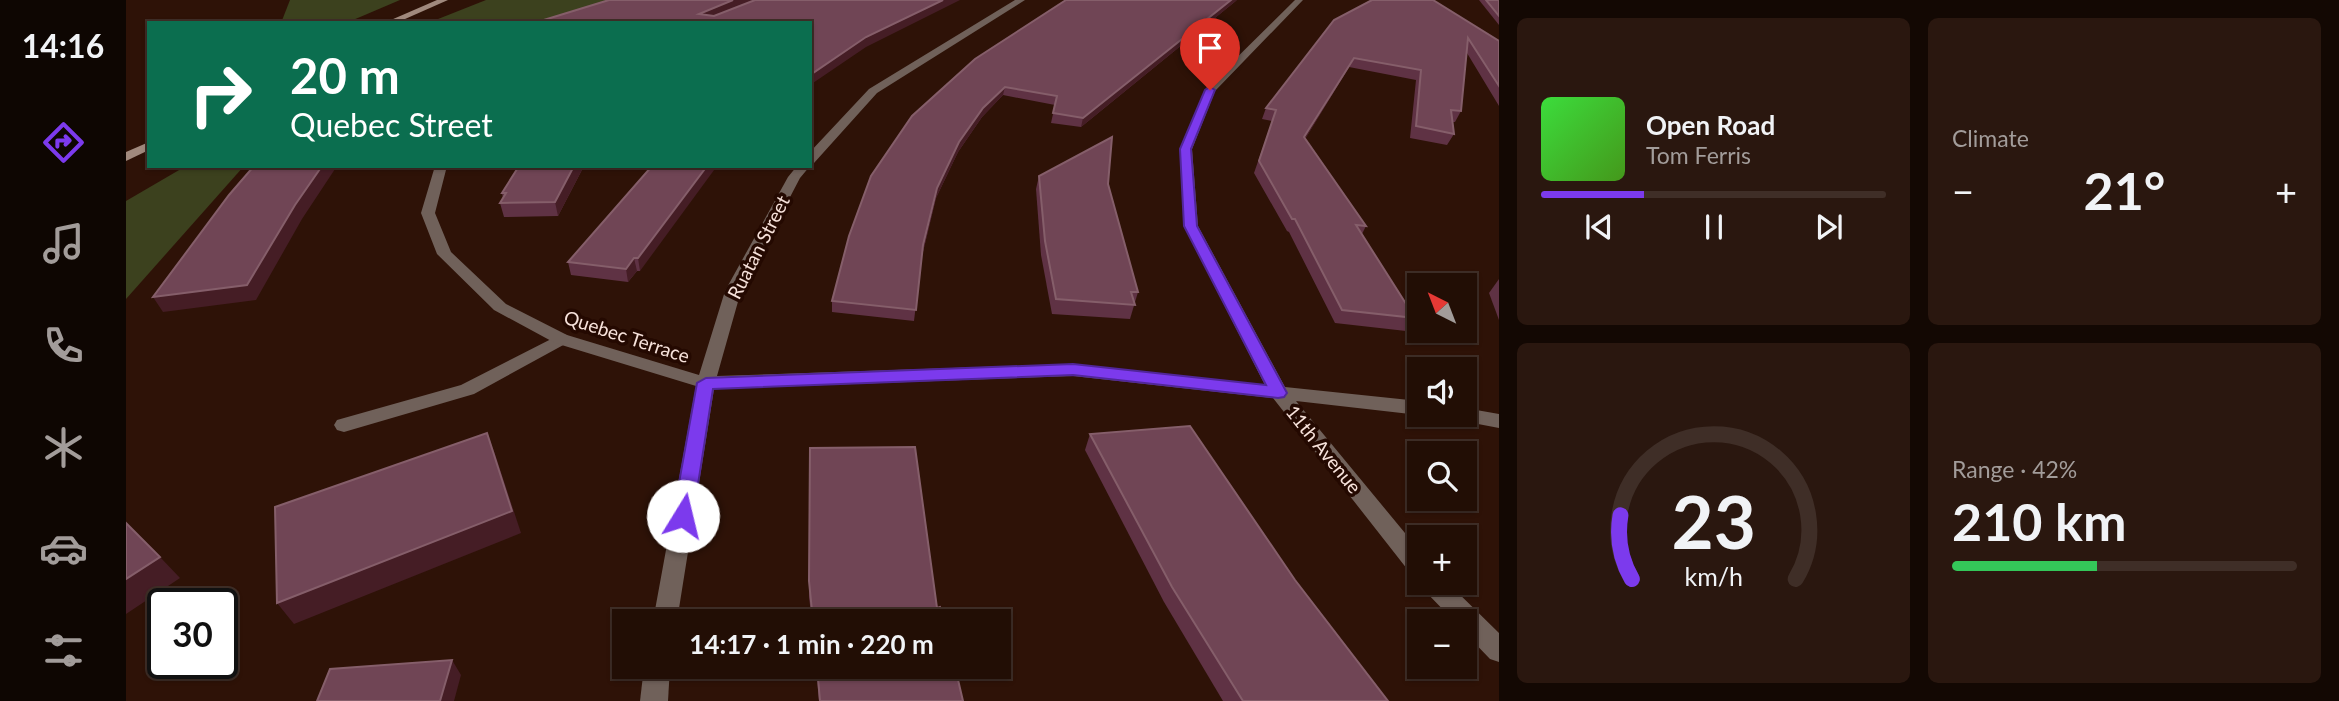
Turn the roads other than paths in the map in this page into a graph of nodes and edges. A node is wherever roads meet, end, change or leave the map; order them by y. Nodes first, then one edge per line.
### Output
1 (444, 0) edge
2 (1021, 0) edge
3 (1299, 0) edge
4 (393, 21) edge
5 (147, 146) edge
6 (126, 157) edge
7 (812, 158) edge
8 (440, 168) edge
9 (802, 168) edge
10 (561, 339) junction
11 (706, 383) junction
12 (1278, 393) junction
13 (1407, 407) edge
14 (1477, 417) edge
15 (1499, 421) edge
16 (344, 425) dead end
17 (1407, 552) edge
18 (1444, 595) edge
19 (667, 609) edge
20 (1499, 650) edge
21 (656, 679) edge
22 (654, 701) edge

1 - 4 main road
2 - 7 street
3 - 12 street, 11th Avenue
5 - 6 main road
8 - 10 street, Quebec Terrace
9 - 11 street, Ruatan Street
10 - 11 street, Quebec Terrace
10 - 16 street
11 - 12 street, Quebec Terrace
11 - 19 street, Ruatan Street
12 - 13 street, Quebec Terrace
12 - 17 street, 11th Avenue
14 - 15 street
18 - 20 street
21 - 22 street

